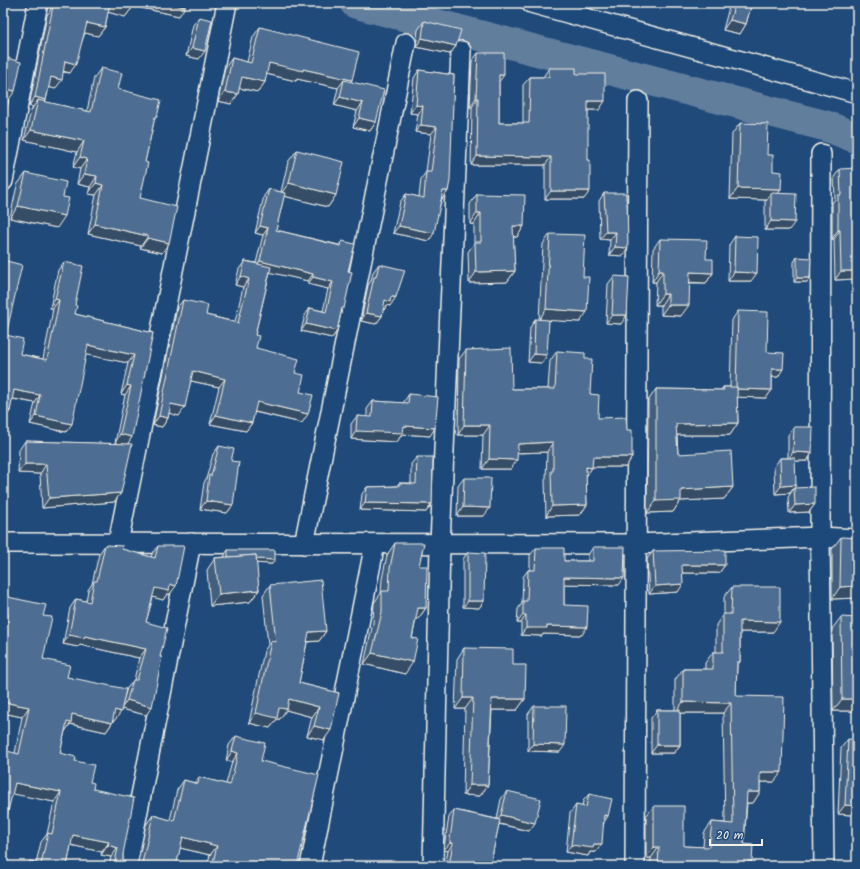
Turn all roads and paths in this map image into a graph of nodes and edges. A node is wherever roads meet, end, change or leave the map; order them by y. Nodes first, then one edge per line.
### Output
1 (38, 3) edge
2 (227, 3) edge
3 (531, 3) edge
4 (406, 43) dead end
5 (461, 51) dead end
6 (857, 93) edge
7 (638, 101) dead end
8 (821, 154) dead end
9 (3, 181) edge
10 (820, 537) junction
11 (857, 539) edge
12 (118, 543) junction
13 (191, 543) junction
14 (304, 544) junction
15 (375, 544) junction
16 (440, 544) junction
17 (635, 544) junction
18 (4, 546) edge
19 (126, 866) edge
20 (310, 866) edge
21 (433, 866) edge
22 (635, 866) edge
23 (824, 866) edge

1 - 9 street
2 - 12 street
3 - 6 street
4 - 14 street
5 - 16 street
7 - 17 street
8 - 10 street
10 - 11 street
10 - 17 street
10 - 23 street
12 - 13 street
12 - 18 street
13 - 14 street
13 - 19 street
14 - 15 street
15 - 16 street
15 - 20 street
16 - 17 street
16 - 21 street
17 - 22 street

